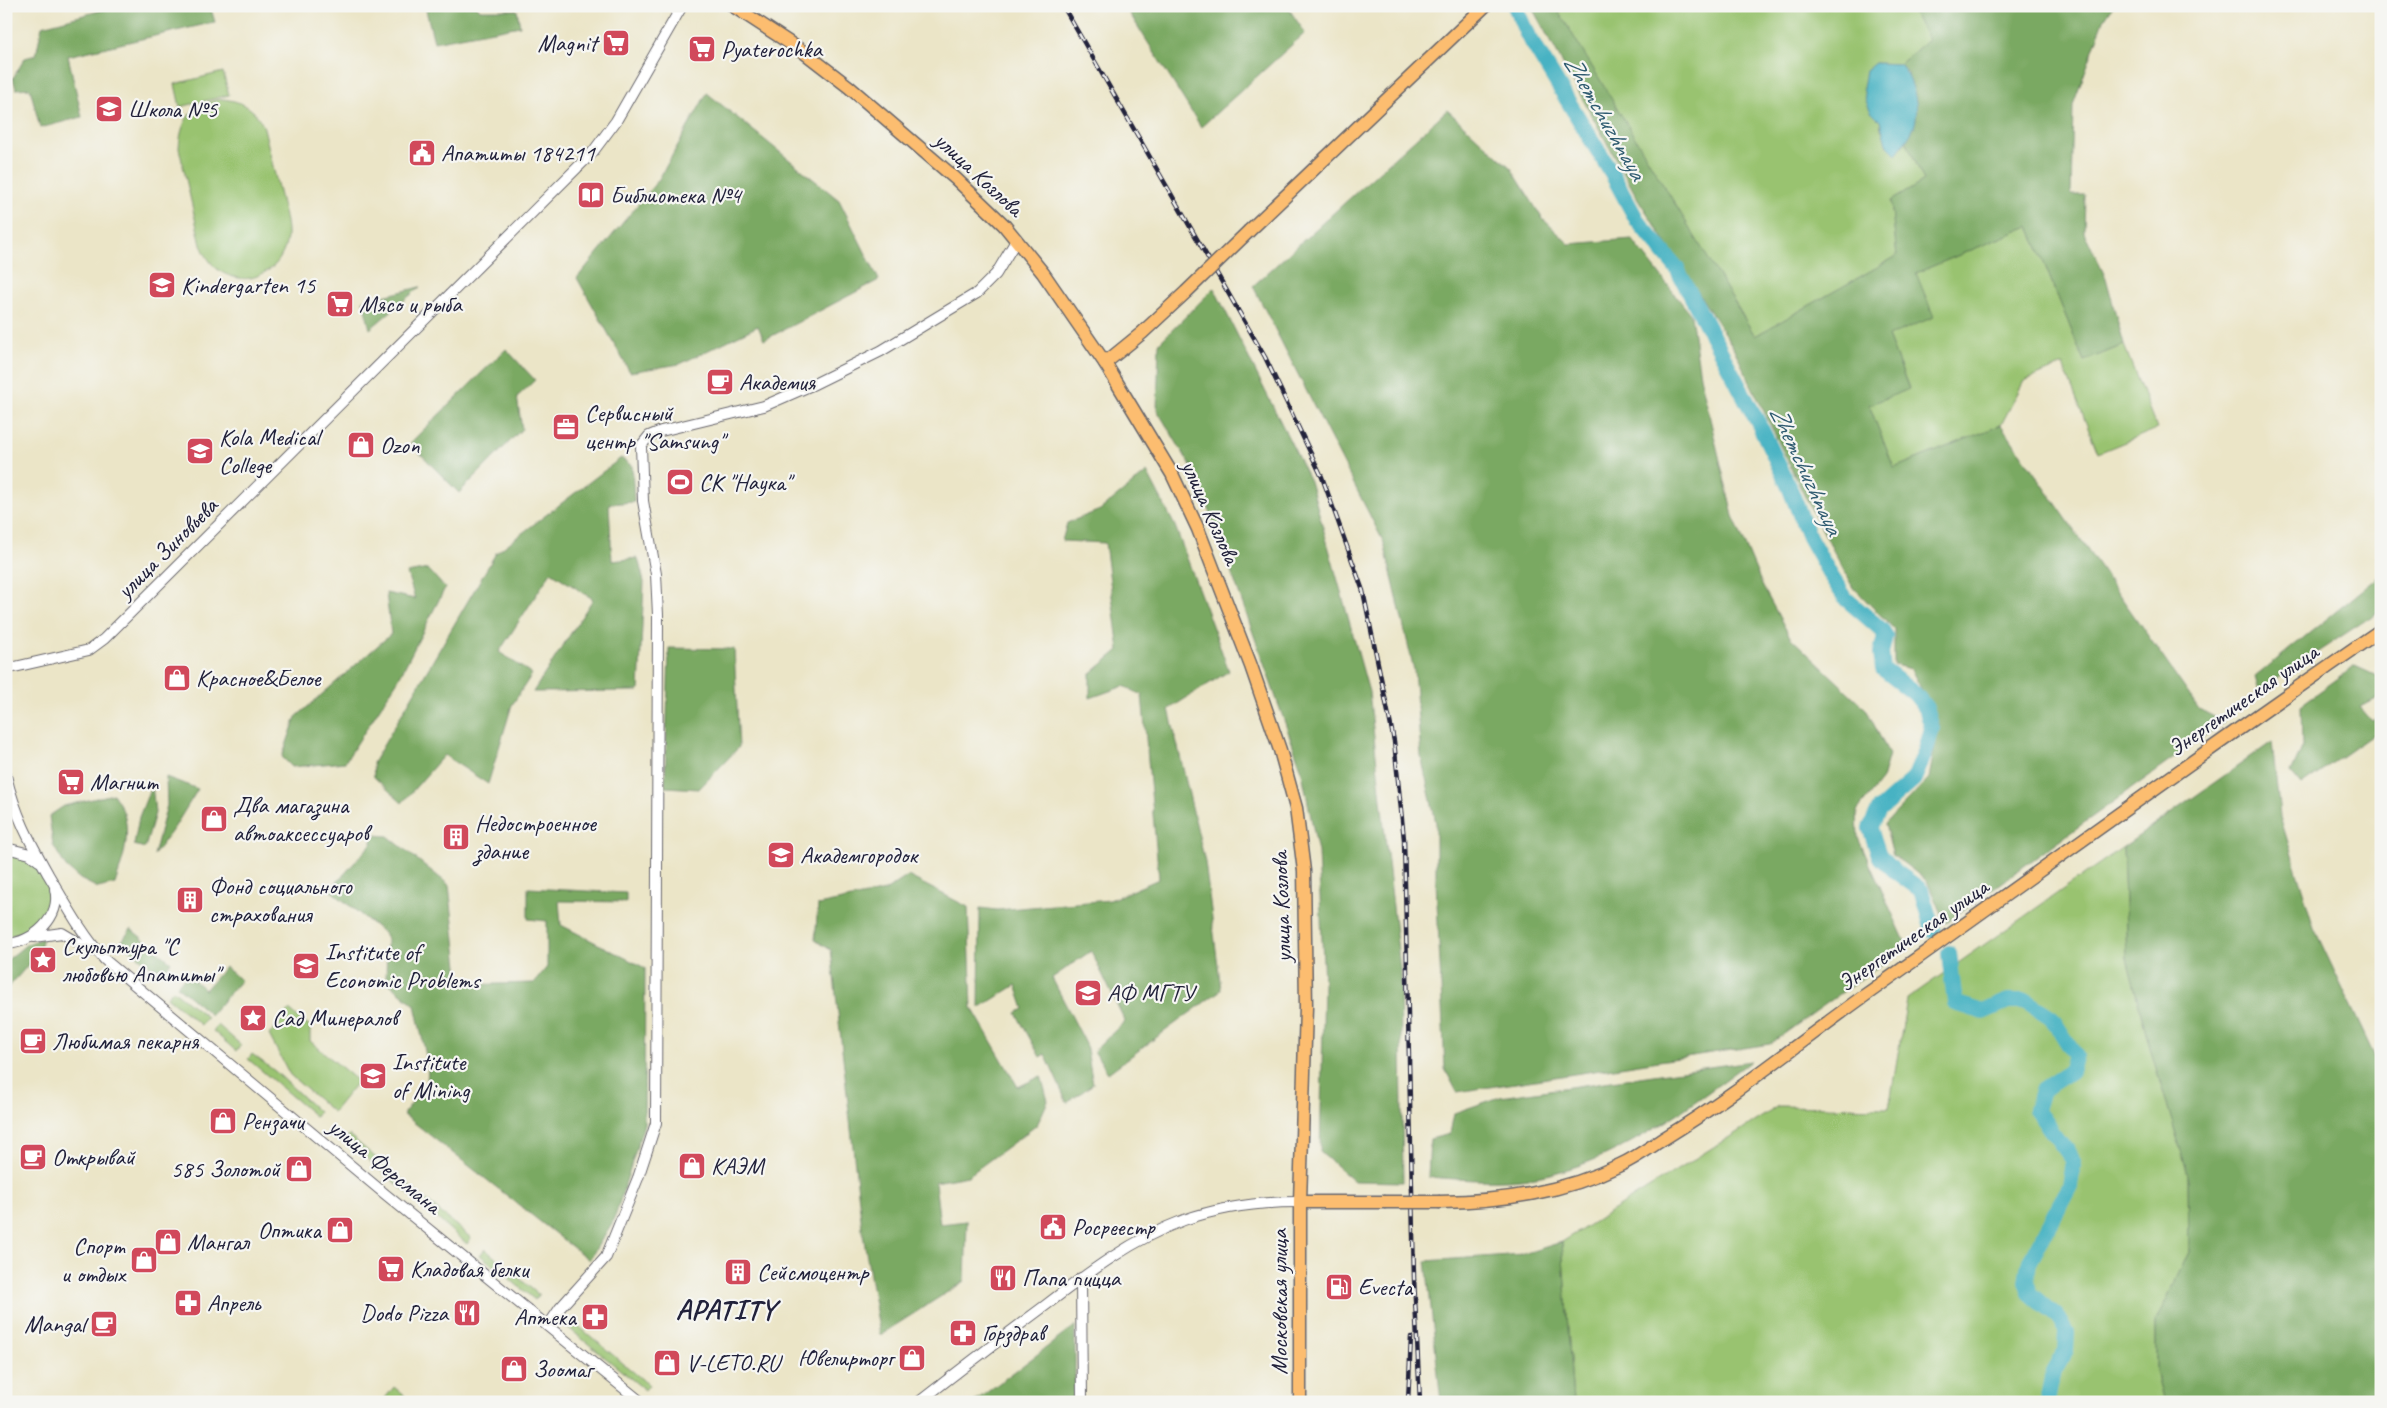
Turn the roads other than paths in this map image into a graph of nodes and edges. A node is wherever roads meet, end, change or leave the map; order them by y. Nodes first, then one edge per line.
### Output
1 (682, 6) edge
2 (733, 6) edge
3 (1482, 9) edge
4 (1017, 239) junction
5 (1105, 363) junction
6 (2381, 630) edge
7 (6, 670) edge
8 (6, 776) edge
9 (6, 848) edge
10 (49, 874) junction
11 (26, 940) junction
12 (6, 944) edge
13 (6, 955) edge
14 (105, 960) junction
15 (1300, 1202) junction
16 (1081, 1278) junction
17 (548, 1326) junction
18 (641, 1402) edge
19 (919, 1402) edge
20 (1082, 1402) edge
21 (1300, 1402) edge

1 - 7 street, улица Зиновьева
2 - 4 main road, улица Козлова
3 - 5 main road, bridge
4 - 5 main road, улица Козлова
4 - 17 street
5 - 15 main road, улица Козлова
6 - 15 main road, Энергетическая улица, bridge
8 - 10 street, улица Ферсмана
9 - 10 street
10 - 11 street
10 - 14 street, улица Ферсмана
11 - 12 street, улица Ферсмана
11 - 13 street
11 - 14 street, улица Ферсмана
14 - 17 street, улица Ферсмана
15 - 16 street
15 - 21 main road, Московская улица
16 - 19 street
16 - 20 street
17 - 18 street, улица Ферсмана

